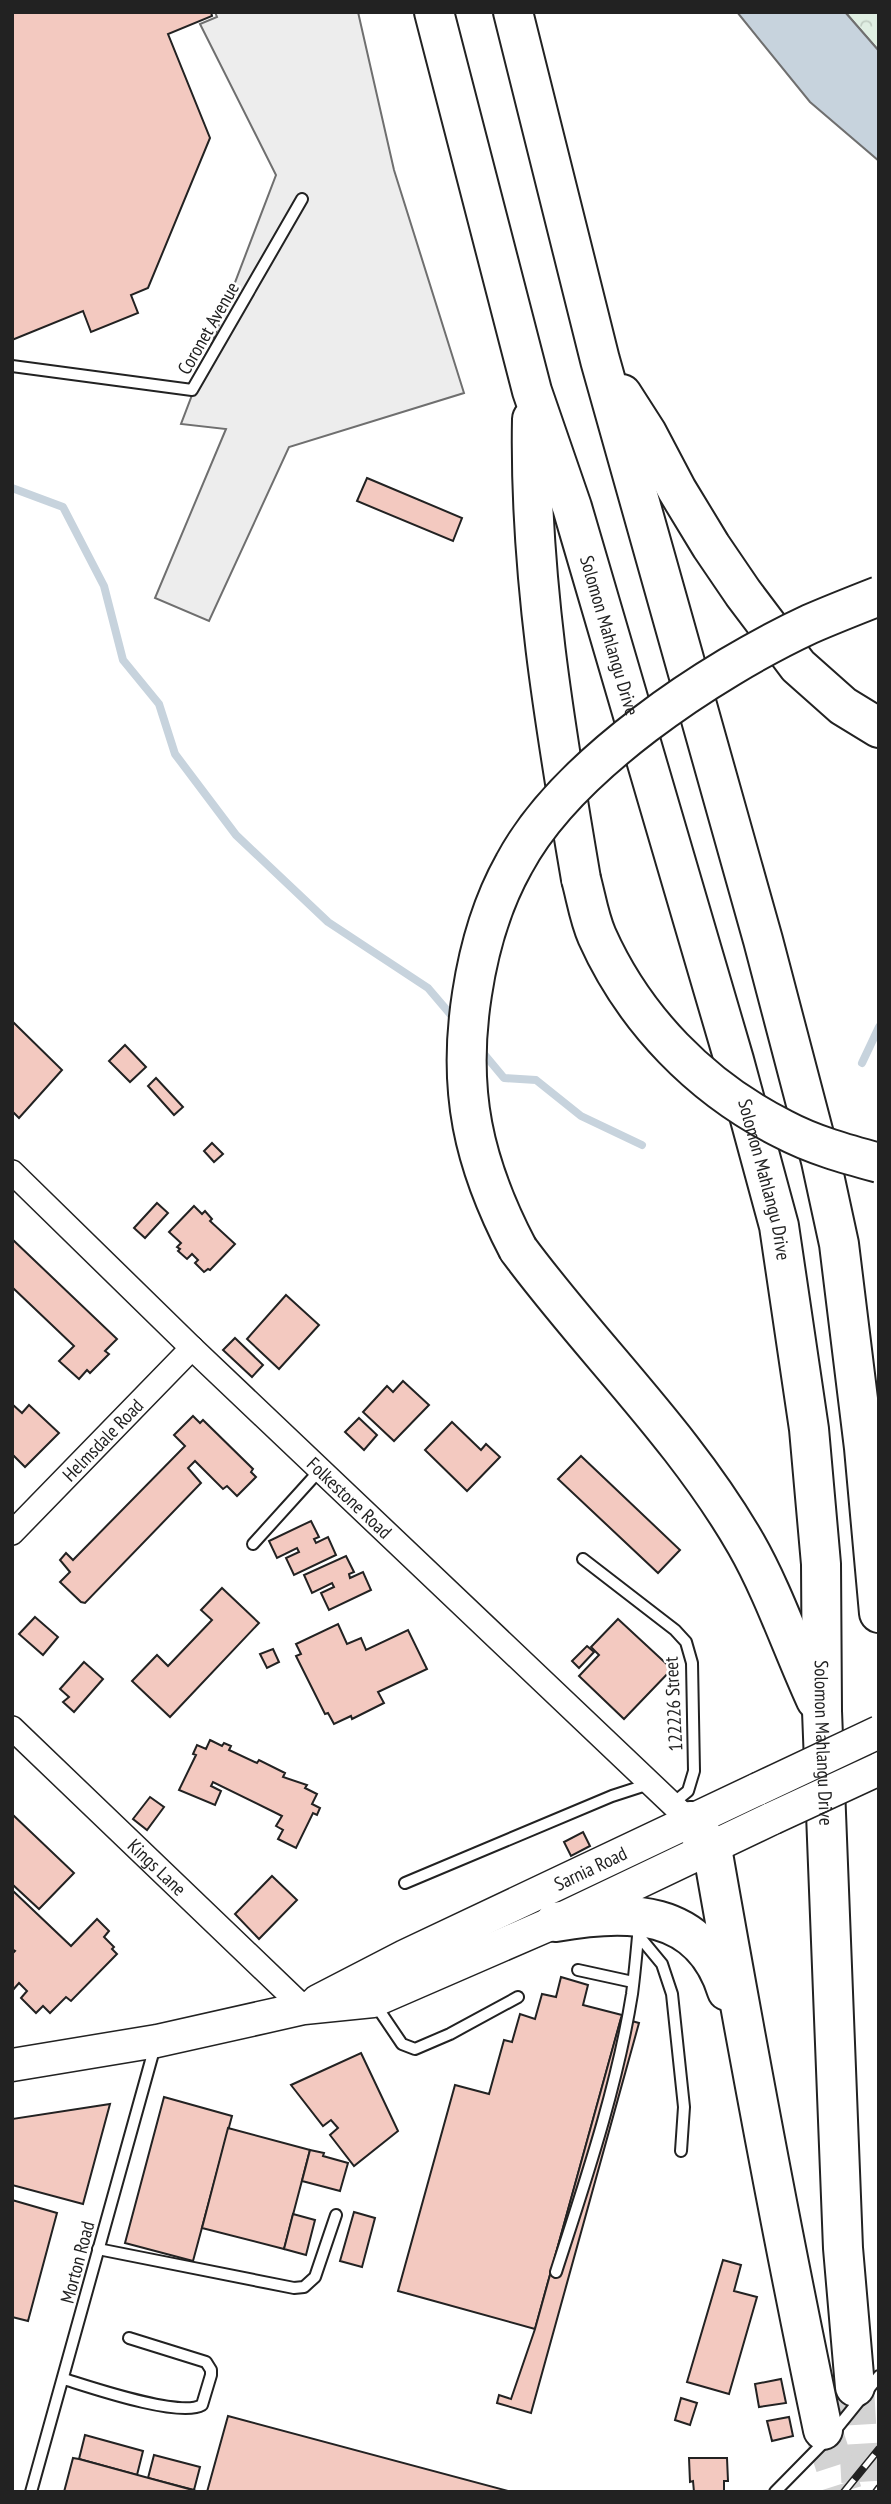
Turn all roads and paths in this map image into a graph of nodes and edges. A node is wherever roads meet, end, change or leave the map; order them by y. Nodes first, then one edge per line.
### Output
1 (435, 12) edge
2 (513, 12) edge
3 (302, 199) dead end
4 (600, 360) junction
5 (12, 366) edge
6 (532, 391) junction
7 (879, 596) edge
8 (879, 728) edge
9 (879, 1163) edge
10 (12, 1172) edge
11 (192, 1348) junction
12 (320, 1470) junction
13 (12, 1533) edge
14 (253, 1544) dead end
15 (583, 1559) dead end
16 (878, 1588) edge
17 (879, 1613) edge
18 (822, 1711) junction
19 (879, 1732) edge
20 (15, 1734) edge
21 (879, 1769) edge
22 (650, 1783) junction
23 (691, 1824) junction
24 (405, 1883) dead end
25 (555, 1922) junction
26 (639, 1926) junction
27 (578, 1970) dead end
28 (633, 1982) junction
29 (518, 1997) dead end
30 (373, 2001) junction
31 (304, 2008) junction
32 (157, 2041) junction
33 (748, 2057) junction
34 (12, 2065) edge
35 (681, 2151) dead end
36 (336, 2215) dead end
37 (98, 2249) junction
38 (556, 2272) dead end
39 (129, 2338) dead end
40 (64, 2379) junction
41 (867, 2382) edge
42 (823, 2430) tunnel mouth
43 (31, 2492) edge
44 (775, 2492) edge

1 - 6 highway, Solomon Mahlangu Drive
2 - 4 highway
3 - 5 lane, Coronet Avenue
4 - 8 highway
4 - 16 highway
6 - 9 highway, bridge
6 - 18 highway, Solomon Mahlangu Drive
7 - 18 highway, bridge
10 - 11 street, Folkestone Road
11 - 12 street, Folkestone Road
11 - 13 street, Helmsdale Road
12 - 14 lane
12 - 22 street, Folkestone Road
15 - 23 lane, 122226 Street
16 - 17 highway
18 - 41 highway, Solomon Mahlangu Drive
19 - 23 main road, Sarnia Road, bridge
20 - 31 street, Kings Lane
21 - 23 main road, Sarnia Road, bridge
22 - 23 street, Folkestone Road
22 - 24 lane
23 - 25 main road, Sarnia Road
23 - 31 main road, Sarnia Road
23 - 33 highway
25 - 26 highway
25 - 30 main road, Sarnia Road
26 - 28 lane
26 - 33 highway
26 - 35 lane
27 - 28 lane
28 - 38 lane
29 - 30 lane
30 - 31 main road, Sarnia Road
31 - 32 main road, Sarnia Road
32 - 34 main road, Sarnia Road
32 - 37 lane, Morton Road
33 - 42 highway
36 - 37 lane
37 - 40 lane, Morton Road
39 - 40 lane
40 - 43 lane, Morton Road
41 - 44 lane

